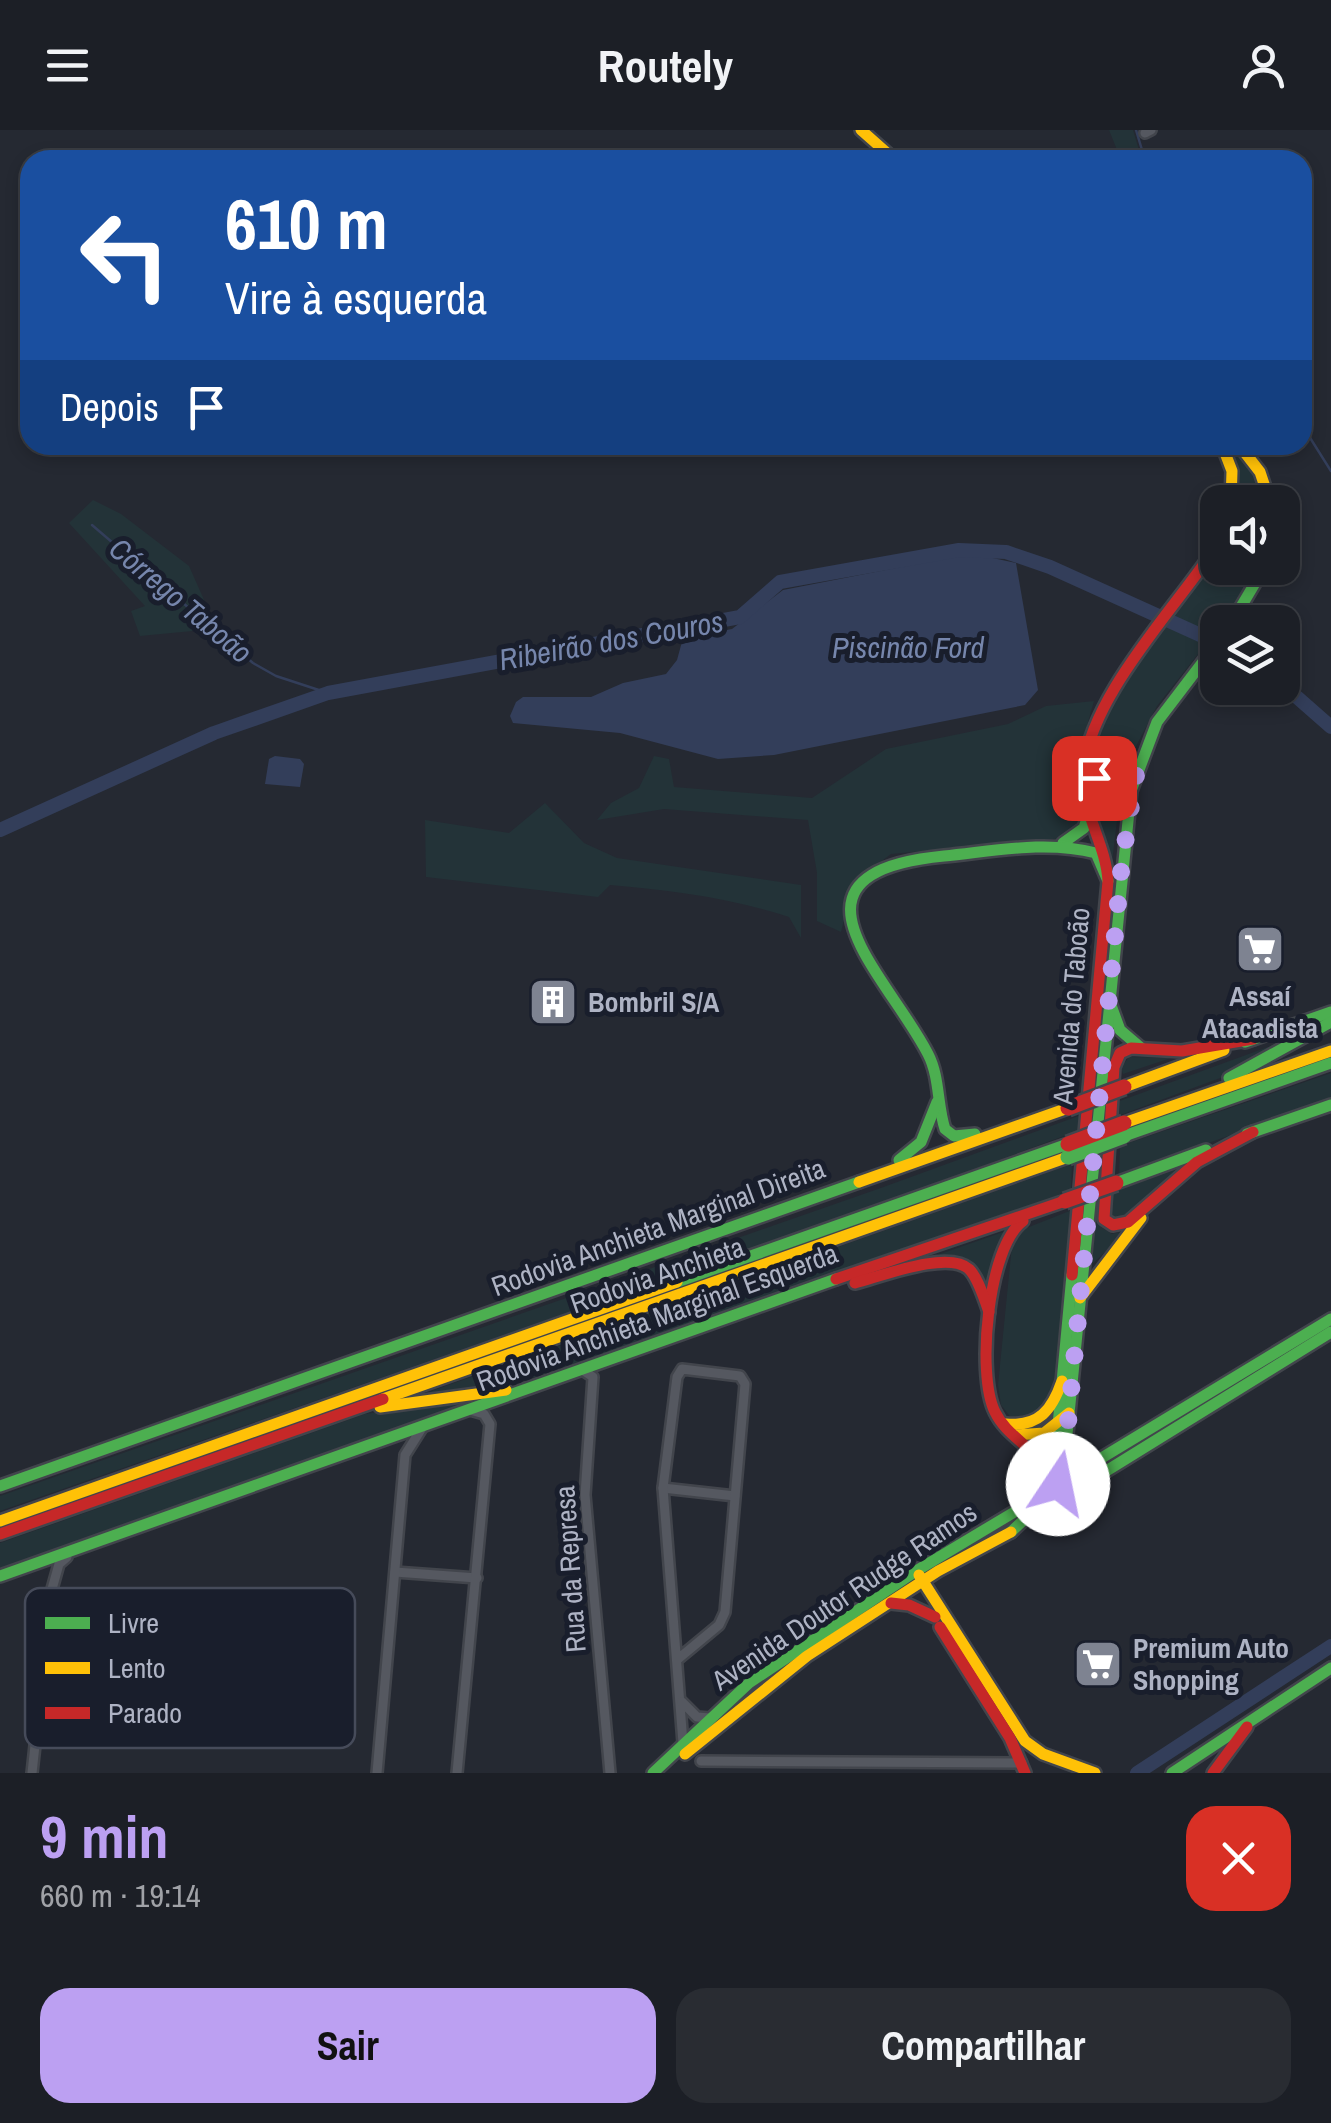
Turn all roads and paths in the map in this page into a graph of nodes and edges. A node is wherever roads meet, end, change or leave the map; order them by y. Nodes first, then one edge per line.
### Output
1 (851, 130) edge
2 (862, 130) edge
3 (872, 150) edge
4 (884, 150) edge
5 (1226, 455) edge
6 (1247, 455) edge
7 (1231, 485) edge
8 (1264, 485) edge
9 (1200, 572) edge
10 (1200, 665) edge
11 (1086, 754) junction
12 (1138, 763) junction
13 (1090, 809) junction
14 (1062, 844) junction
15 (1108, 882) junction
16 (1108, 998) junction
17 (1331, 1012) edge
18 (1331, 1022) edge
19 (1253, 1039) junction
20 (1141, 1048) junction
21 (1331, 1051) edge
22 (1331, 1062) edge
23 (940, 1093) junction
24 (1180, 1103) junction
25 (1331, 1104) edge
26 (1032, 1120) junction
27 (1124, 1130) junction
28 (1252, 1132) junction
29 (1068, 1150) junction
30 (876, 1175) junction
31 (1152, 1204) junction
32 (1044, 1208) junction
33 (1080, 1298) junction
34 (774, 1304) junction
35 (1331, 1319) edge
36 (992, 1321) junction
37 (1331, 1332) edge
38 (581, 1369) junction
39 (557, 1378) junction
40 (1062, 1381) junction
41 (356, 1410) junction
42 (470, 1410) junction
43 (1063, 1419) junction
44 (422, 1428) junction
45 (1011, 1430) junction
46 (1066, 1444) junction
47 (1106, 1462) junction
48 (1053, 1480) junction
49 (0, 1486) edge
50 (664, 1488) junction
51 (736, 1496) junction
52 (1029, 1511) junction
53 (0, 1521) edge
54 (0, 1534) edge
55 (88, 1544) junction
56 (951, 1564) junction
57 (394, 1572) junction
58 (0, 1577) edge
59 (477, 1578) junction
60 (915, 1579) junction
61 (52, 1588) edge
62 (52, 1588) edge
63 (890, 1603) junction
64 (935, 1617) junction
65 (950, 1626) junction
66 (678, 1659) junction
67 (1331, 1668) edge
68 (681, 1700) junction
69 (1258, 1715) junction
70 (710, 1718) junction
71 (35, 1748) edge
72 (692, 1750) junction
73 (1036, 1751) junction
74 (767, 1767) edge
75 (834, 1768) edge
76 (900, 1768) edge
77 (1024, 1768) edge
78 (1181, 1770) edge
79 (32, 1773) edge
80 (377, 1773) edge
81 (457, 1773) edge
82 (610, 1773) edge
83 (653, 1773) edge
84 (666, 1773) edge
85 (701, 1773) edge
86 (1046, 1773) edge
87 (1094, 1773) edge
88 (1213, 1773) edge

1 - 3 main road
2 - 4 main road
5 - 7 main road
6 - 8 main road
9 - 11 main road, Avenida do Taboão
10 - 12 main road, Avenida do Taboão
11 - 12 main road
11 - 13 main road, Avenida do Taboão
12 - 16 main road, Avenida do Taboão
13 - 14 main road
13 - 15 main road, Avenida do Taboão
14 - 15 main road
14 - 23 main road
15 - 40 main road, Avenida do Taboão
16 - 20 main road
16 - 33 main road, Avenida do Taboão
17 - 19 main road, Rodovia Anchieta Marginal Direita
18 - 24 main road
19 - 20 main road
19 - 26 main road, Rodovia Anchieta Marginal Direita, bridge
20 - 31 main road
21 - 24 main road, Rodovia Anchieta
22 - 27 main road, Rodovia Anchieta
23 - 26 main road
23 - 30 main road
24 - 27 main road, Rodovia Anchieta
25 - 28 main road, Rodovia Anchieta Marginal Esquerda
26 - 30 main road, Rodovia Anchieta Marginal Direita
27 - 29 main road, Rodovia Anchieta, bridge
28 - 31 main road
28 - 32 main road, Rodovia Anchieta Marginal Esquerda, bridge
29 - 41 main road, Rodovia Anchieta
29 - 53 main road, Rodovia Anchieta
30 - 49 main road, Rodovia Anchieta Marginal Direita
31 - 33 main road
32 - 34 main road, Rodovia Anchieta Marginal Esquerda
32 - 36 main road
33 - 43 main road, Avenida do Taboão
34 - 36 main road
34 - 38 main road, Rodovia Anchieta Marginal Esquerda
35 - 47 main road, Avenida Doutor Rudge Ramos
36 - 45 main road
37 - 47 main road, Avenida Doutor Rudge Ramos
38 - 39 main road, Rodovia Anchieta Marginal Esquerda
38 - 82 street, Rua da Represa
39 - 41 main road
39 - 42 main road, Rodovia Anchieta Marginal Esquerda
40 - 43 main road, Avenida do Taboão
40 - 45 main road
41 - 54 main road, Rodovia Anchieta
42 - 44 main road, Rodovia Anchieta Marginal Esquerda
42 - 59 street
43 - 45 main road
43 - 46 main road, Avenida do Taboão
43 - 48 main road, Avenida do Taboão
44 - 55 main road, Rodovia Anchieta Marginal Esquerda
44 - 57 street
45 - 48 main road
46 - 47 main road
46 - 48 main road, Avenida do Taboão
47 - 48 main road, Avenida Doutor Rudge Ramos
47 - 52 main road, Avenida Doutor Rudge Ramos
48 - 52 main road, Avenida do Taboão
50 - 51 street
50 - 51 street
50 - 66 street
51 - 66 street
52 - 56 main road, Avenida Doutor Rudge Ramos
52 - 60 main road, Avenida Doutor Rudge Ramos
55 - 58 main road, Rodovia Anchieta Marginal Esquerda
55 - 61 street
56 - 60 main road, Avenida Doutor Rudge Ramos
56 - 65 main road
57 - 59 street
57 - 80 street
58 - 62 street
59 - 81 street
60 - 63 main road, Avenida Doutor Rudge Ramos
60 - 64 main road
60 - 65 main road
60 - 70 main road, Avenida Doutor Rudge Ramos
63 - 64 main road
63 - 72 main road, Avenida Doutor Rudge Ramos
64 - 77 main road
65 - 73 main road
66 - 68 street
67 - 69 main road
68 - 70 street
68 - 72 street
69 - 78 main road
69 - 88 main road
70 - 72 main road, Avenida Doutor Rudge Ramos
71 - 79 street
72 - 74 street
72 - 83 main road, Avenida Doutor Rudge Ramos
72 - 84 main road, Avenida Doutor Rudge Ramos
72 - 85 street
73 - 86 main road
73 - 87 main road
74 - 75 street
75 - 76 street
76 - 77 street

